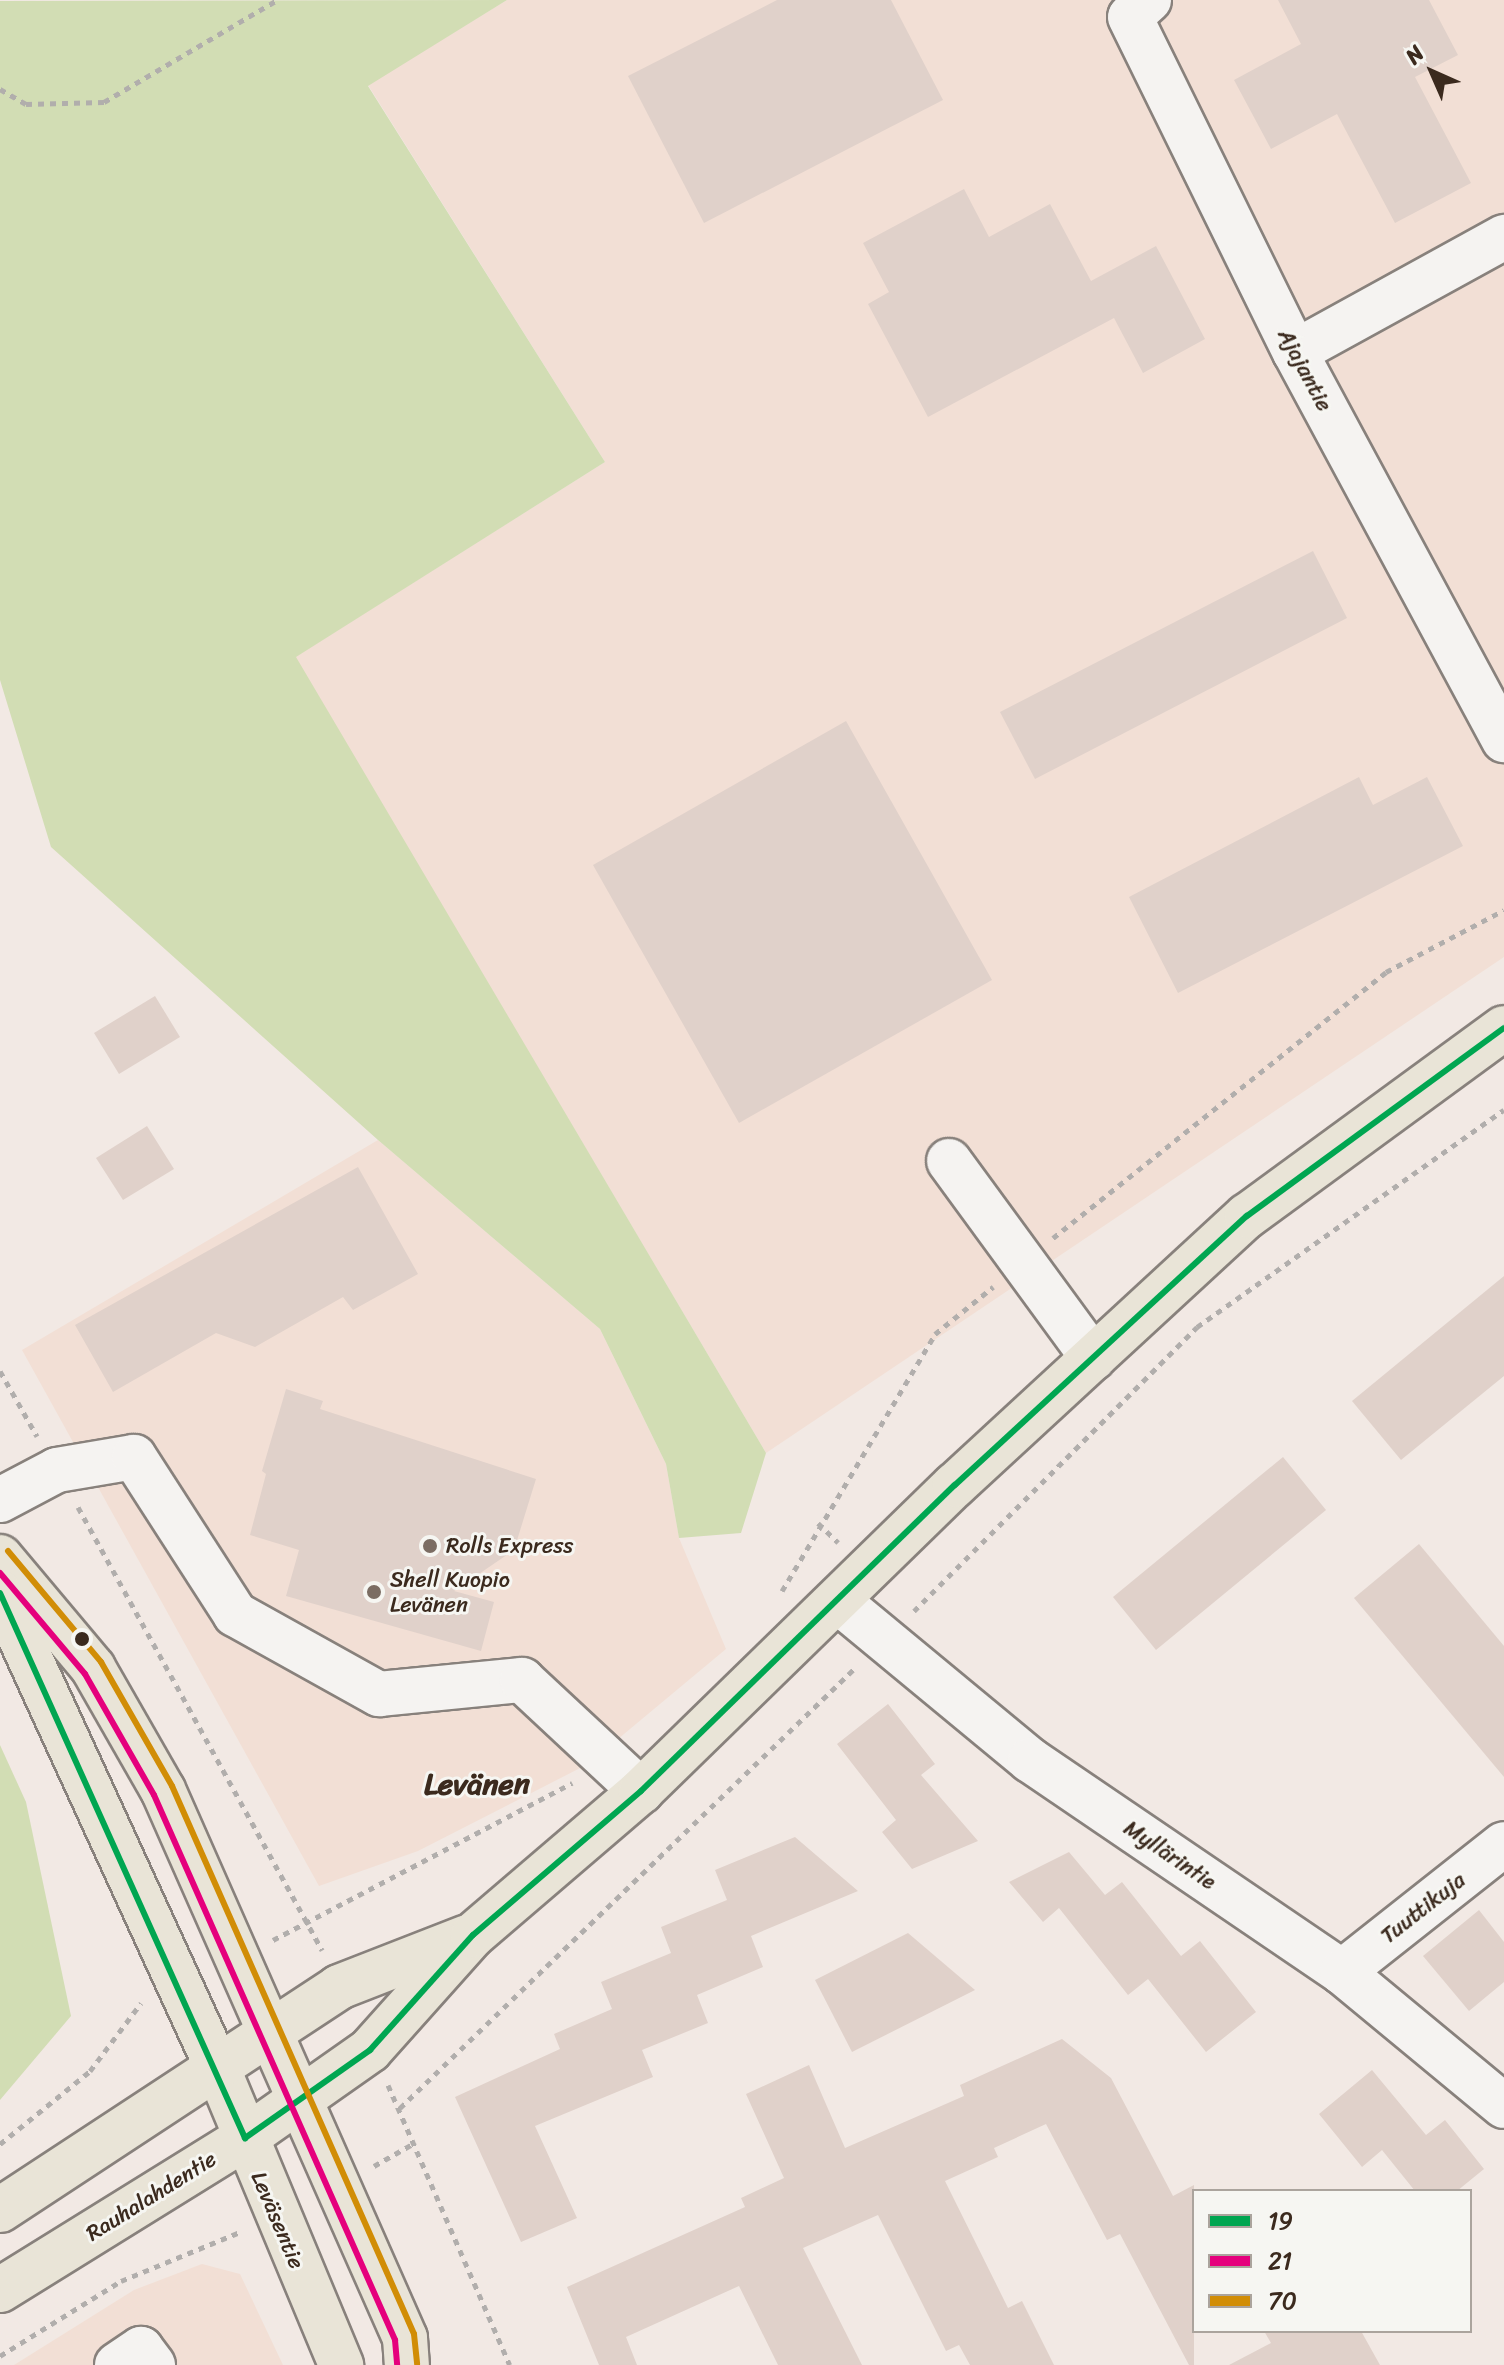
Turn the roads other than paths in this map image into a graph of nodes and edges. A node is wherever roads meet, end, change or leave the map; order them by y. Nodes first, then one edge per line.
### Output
1 (1134, 6) edge
2 (1504, 237) edge
3 (1295, 352) junction
4 (1504, 740) edge
5 (1504, 1028) edge
6 (949, 1161) dead end
7 (1093, 1358) junction
8 (0, 1500) edge
9 (0, 1557) edge
10 (0, 1593) edge
11 (839, 1602) junction
12 (641, 1791) junction
13 (1504, 1844) edge
14 (473, 1935) junction
15 (1342, 1972) junction
16 (270, 2034) junction
17 (218, 2069) junction
18 (299, 2103) junction
19 (1504, 2106) edge
20 (245, 2138) junction
21 (0, 2210) edge
22 (0, 2290) edge
23 (117, 2365) edge
24 (153, 2365) edge
25 (341, 2365) edge
26 (407, 2365) edge

1 - 3 street, Ajajantie
2 - 3 street
3 - 4 street, Ajajantie
5 - 7 main road, Rauhalahdentie
6 - 7 street
7 - 11 main road, Rauhalahdentie
8 - 12 street
9 - 16 main road
10 - 17 main road, Leväsentie
11 - 12 main road, Rauhalahdentie
11 - 15 street, Myllärintie
12 - 14 main road, Rauhalahdentie
13 - 15 street, Tuuttikuja
14 - 16 main road, Rauhalahdentie
14 - 18 main road, Rauhalahdentie
15 - 19 street, Myllärintie
16 - 17 main road, Rauhalahdentie
16 - 18 main road
17 - 20 main road, Leväsentie
17 - 21 main road, Rauhalahdentie
18 - 20 main road, Rauhalahdentie
18 - 26 main road
20 - 22 main road, Rauhalahdentie
20 - 25 main road, Leväsentie
23 - 24 street

